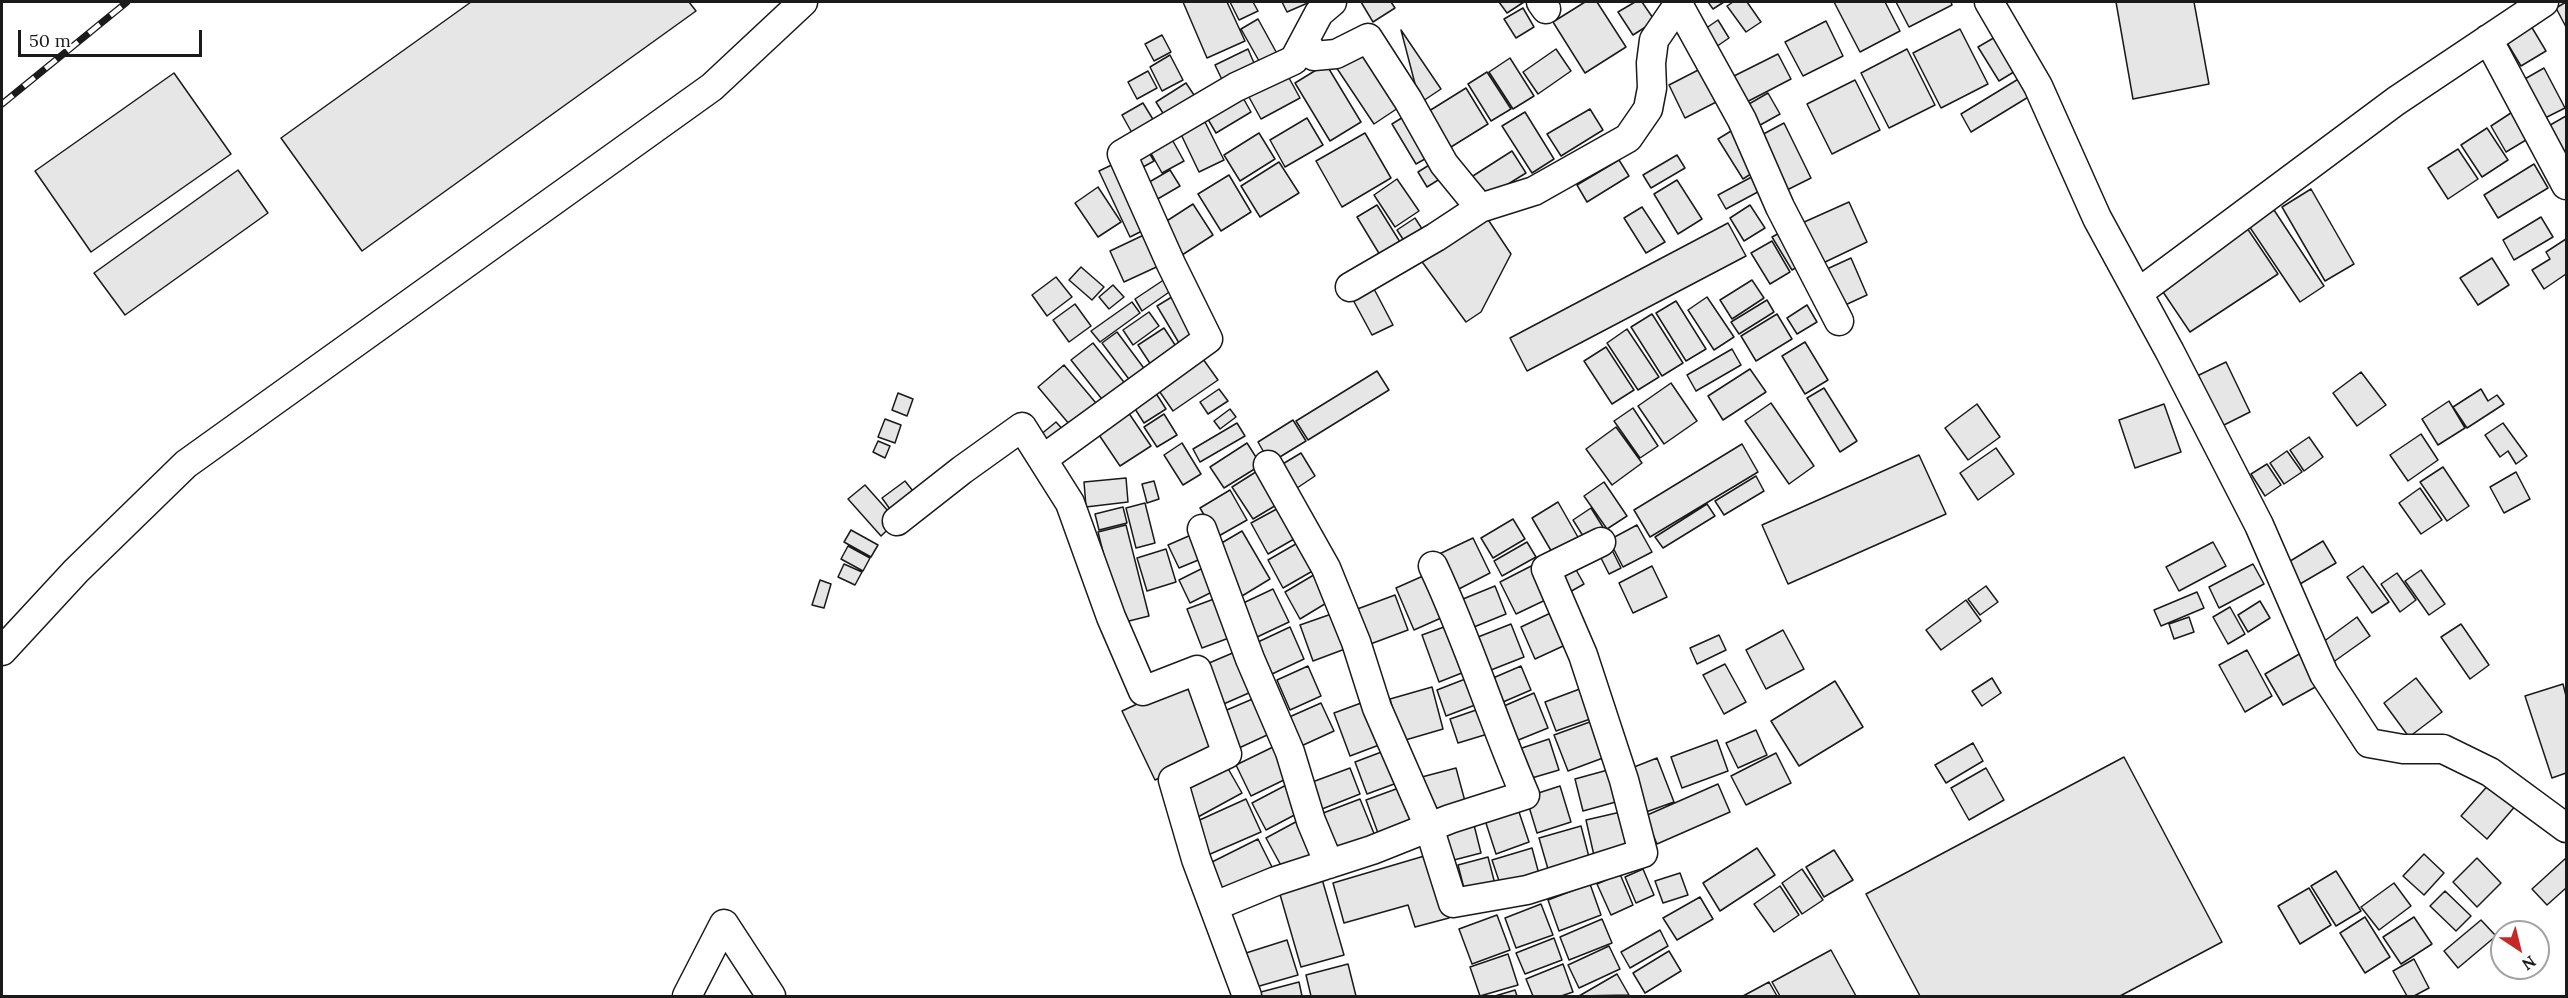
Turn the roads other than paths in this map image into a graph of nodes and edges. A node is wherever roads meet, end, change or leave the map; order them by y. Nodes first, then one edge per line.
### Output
1 (803, 2) edge
2 (1332, 2) edge
3 (1989, 2) edge
4 (2544, 2) edge
5 (1679, 3) edge
6 (2488, 39) junction
7 (1305, 40) junction
8 (2566, 185) edge
9 (1480, 208) junction
10 (1350, 287) dead end
11 (2138, 292) junction
12 (1839, 321) dead end
13 (1043, 459) junction
14 (1268, 465) dead end
15 (897, 521) dead end
16 (1202, 529) dead end
17 (1602, 542) dead end
18 (1433, 566) dead end
19 (2, 651) edge
20 (1429, 827) junction
21 (2566, 828) edge
22 (1329, 864) junction
23 (1215, 906) junction
24 (687, 996) edge
25 (771, 996) edge
26 (1247, 996) edge

1 - 19 street
2 - 7 street
3 - 11 street
4 - 6 street
5 - 9 street
5 - 12 street
6 - 8 street
6 - 11 street
7 - 9 street
7 - 13 street
9 - 10 street
11 - 21 street
13 - 15 street
13 - 23 street
14 - 20 street
16 - 22 street
17 - 20 street
18 - 20 street
20 - 22 street
22 - 23 street
23 - 26 street
24 - 25 street

